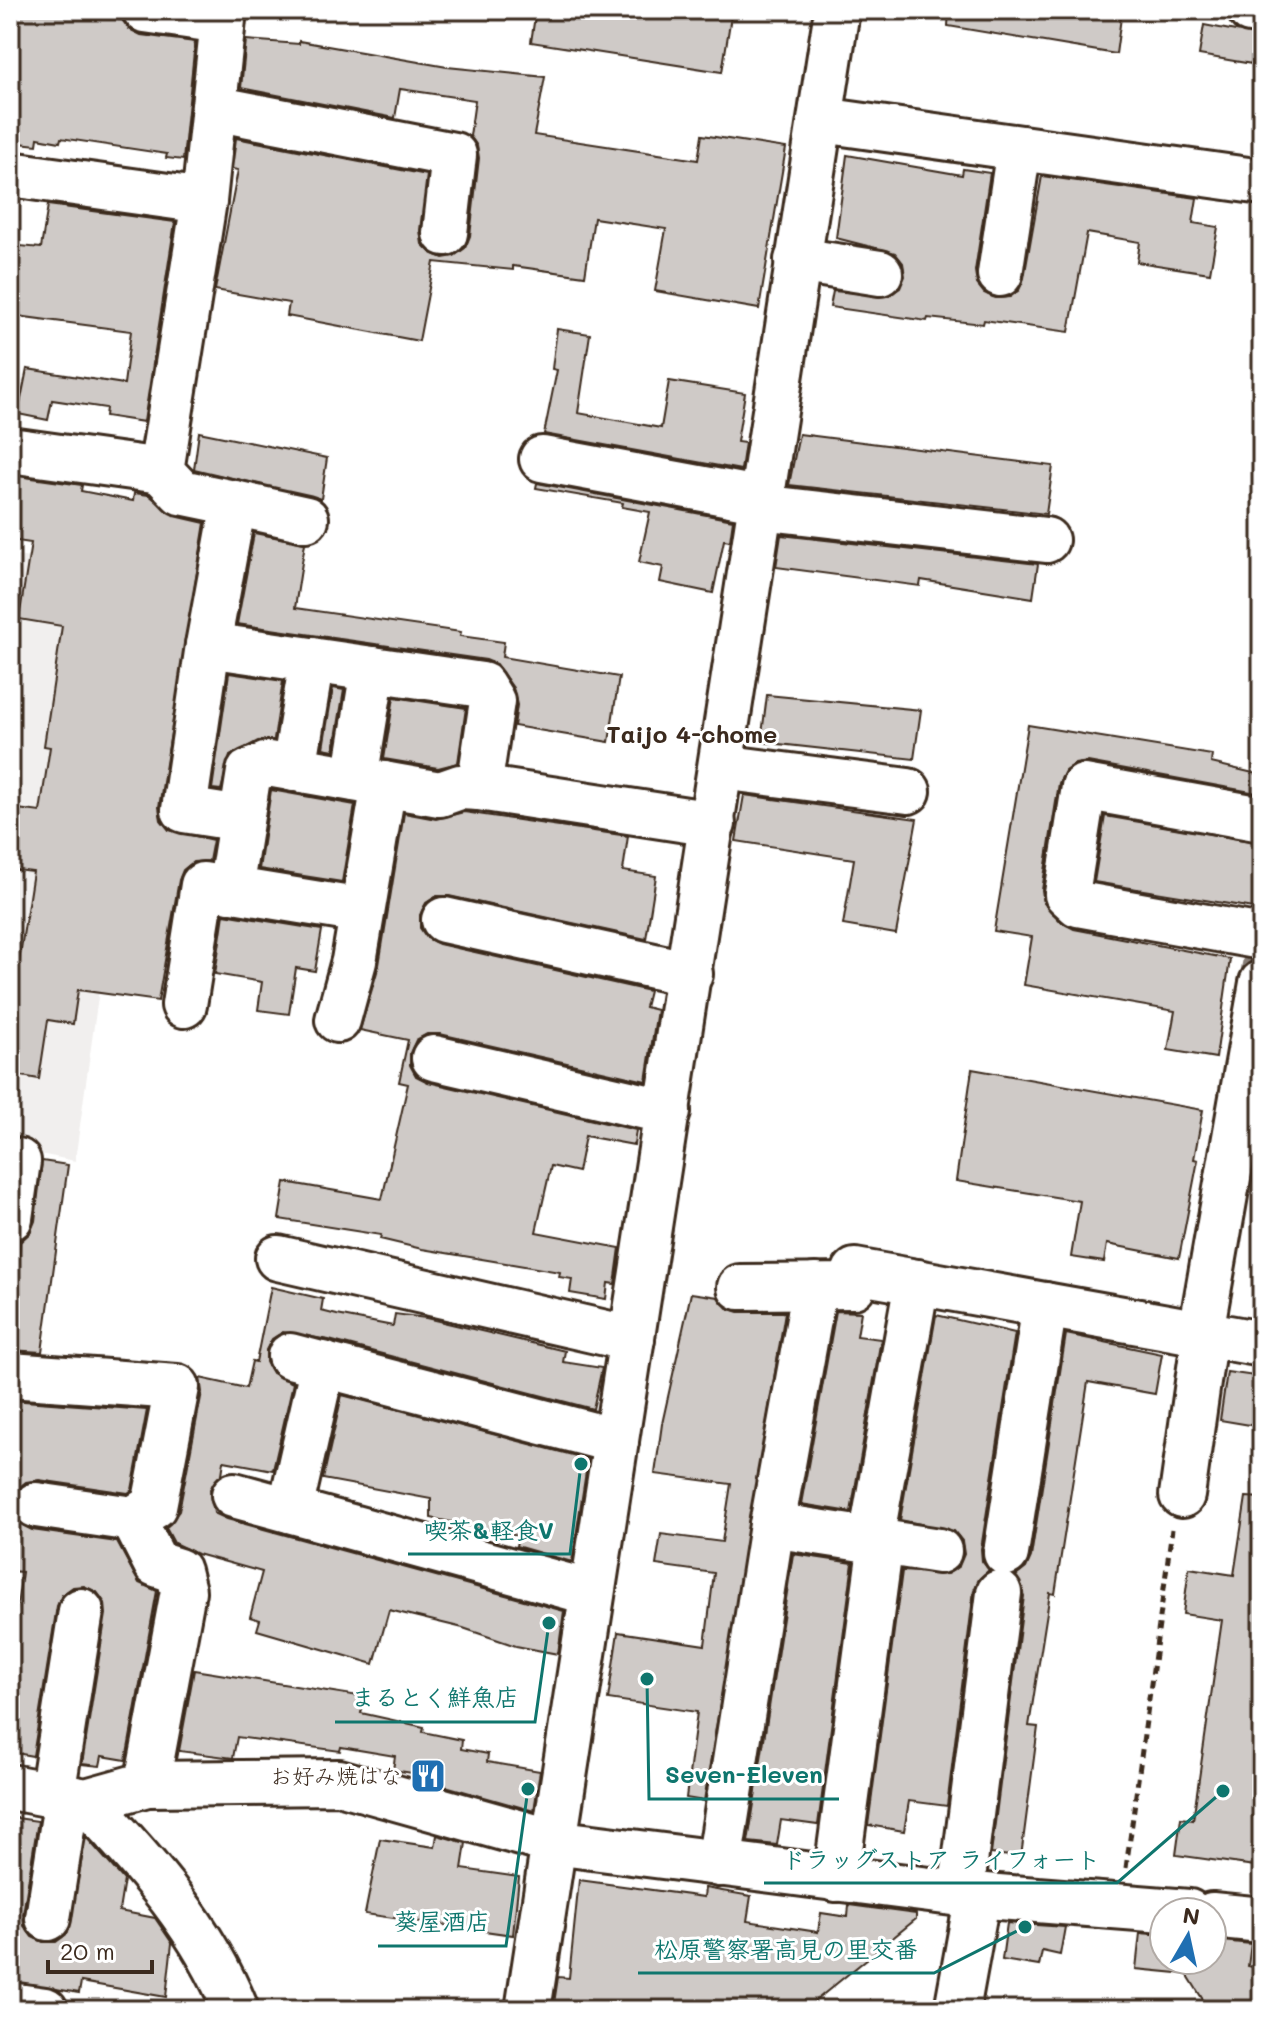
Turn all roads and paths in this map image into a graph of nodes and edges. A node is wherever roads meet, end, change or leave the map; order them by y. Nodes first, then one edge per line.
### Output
1 (145, 10) edge
2 (837, 10) edge
3 (1250, 10) edge
4 (1257, 11) edge
5 (223, 15) edge
6 (214, 108) junction
7 (822, 120) junction
8 (1019, 148) junction
9 (10, 174) edge
10 (1262, 182) edge
11 (204, 201) junction
12 (445, 233) dead end
13 (797, 260) junction
14 (880, 273) dead end
15 (1000, 274) dead end
16 (10, 450) edge
17 (542, 459) dead end
18 (161, 471) junction
19 (234, 503) junction
20 (762, 503) junction
21 (306, 519) dead end
22 (1046, 540) dead end
23 (208, 645) junction
24 (312, 660) junction
25 (373, 669) junction
26 (721, 767) junction
27 (294, 769) junction
28 (369, 781) junction
29 (479, 788) junction
30 (908, 791) dead end
31 (241, 819) junction
32 (1262, 819) edge
33 (713, 824) junction
34 (230, 890) junction
35 (362, 911) junction
36 (444, 920) dead end
37 (1262, 937) edge
38 (690, 974) junction
39 (1262, 983) edge
40 (184, 1005) dead end
41 (338, 1020) dead end
42 (434, 1058) dead end
43 (668, 1112) junction
44 (18, 1161) dead end
45 (10, 1218) edge
46 (278, 1258) dead end
47 (917, 1282) junction
48 (815, 1286) junction
49 (740, 1287) dead end
50 (1045, 1305) junction
51 (1203, 1333) junction
52 (632, 1339) junction
53 (1262, 1344) edge
54 (10, 1375) edge
55 (616, 1441) junction
56 (1195, 1477) joint
57 (234, 1495) dead end
58 (36, 1505) dead end
59 (290, 1510) junction
60 (133, 1519) junction
61 (772, 1525) junction
62 (876, 1540) junction
63 (939, 1551) dead end
64 (592, 1593) junction
65 (81, 1611) dead end
66 (147, 1784) junction
67 (54, 1795) edge
68 (553, 1842) junction
69 (719, 1864) junction
70 (836, 1879) junction
71 (970, 1894) junction
72 (1121, 1904) junction
73 (1148, 1907) edge
74 (1228, 1917) edge
75 (48, 1918) dead end
76 (1262, 1920) edge
77 (10, 2005) edge
78 (45, 2010) edge
79 (236, 2010) edge
80 (528, 2010) edge
81 (957, 2010) edge

1 - 5 street
2 - 7 street
3 - 4 street
5 - 6 street
6 - 11 street
6 - 12 street
7 - 8 street
7 - 13 street
8 - 10 street
8 - 15 street
9 - 11 street
11 - 18 street
13 - 14 street
13 - 20 street
16 - 18 street
17 - 20 street
18 - 19 street
19 - 21 street
19 - 23 street
20 - 22 street
20 - 26 street
23 - 24 street
23 - 31 street
24 - 25 street
24 - 27 street
25 - 28 street
25 - 29 street
26 - 30 street
26 - 33 street
27 - 28 street
27 - 31 street
28 - 29 street
28 - 35 street
29 - 33 street
31 - 34 street
32 - 37 street
33 - 38 street
34 - 35 street
34 - 40 street
35 - 41 street
36 - 38 street
38 - 43 street
39 - 51 street
42 - 43 street
43 - 52 street
44 - 45 street
46 - 52 street
47 - 48 street
47 - 50 street
47 - 62 street
48 - 49 street
48 - 61 street
50 - 51 street
50 - 71 street
51 - 53 street
51 - 56 street
52 - 55 street
54 - 60 street
55 - 59 street
55 - 64 street
56 - 72 path
57 - 59 street
58 - 60 street
59 - 64 street
60 - 66 street
61 - 62 street
61 - 69 street
62 - 63 street
62 - 70 street
64 - 68 street
65 - 67 street
66 - 67 street
66 - 68 street
67 - 75 street
67 - 79 street
68 - 69 street
68 - 80 street
69 - 70 street
70 - 71 street
71 - 72 street
71 - 81 street
72 - 73 street
74 - 76 street
77 - 78 street

